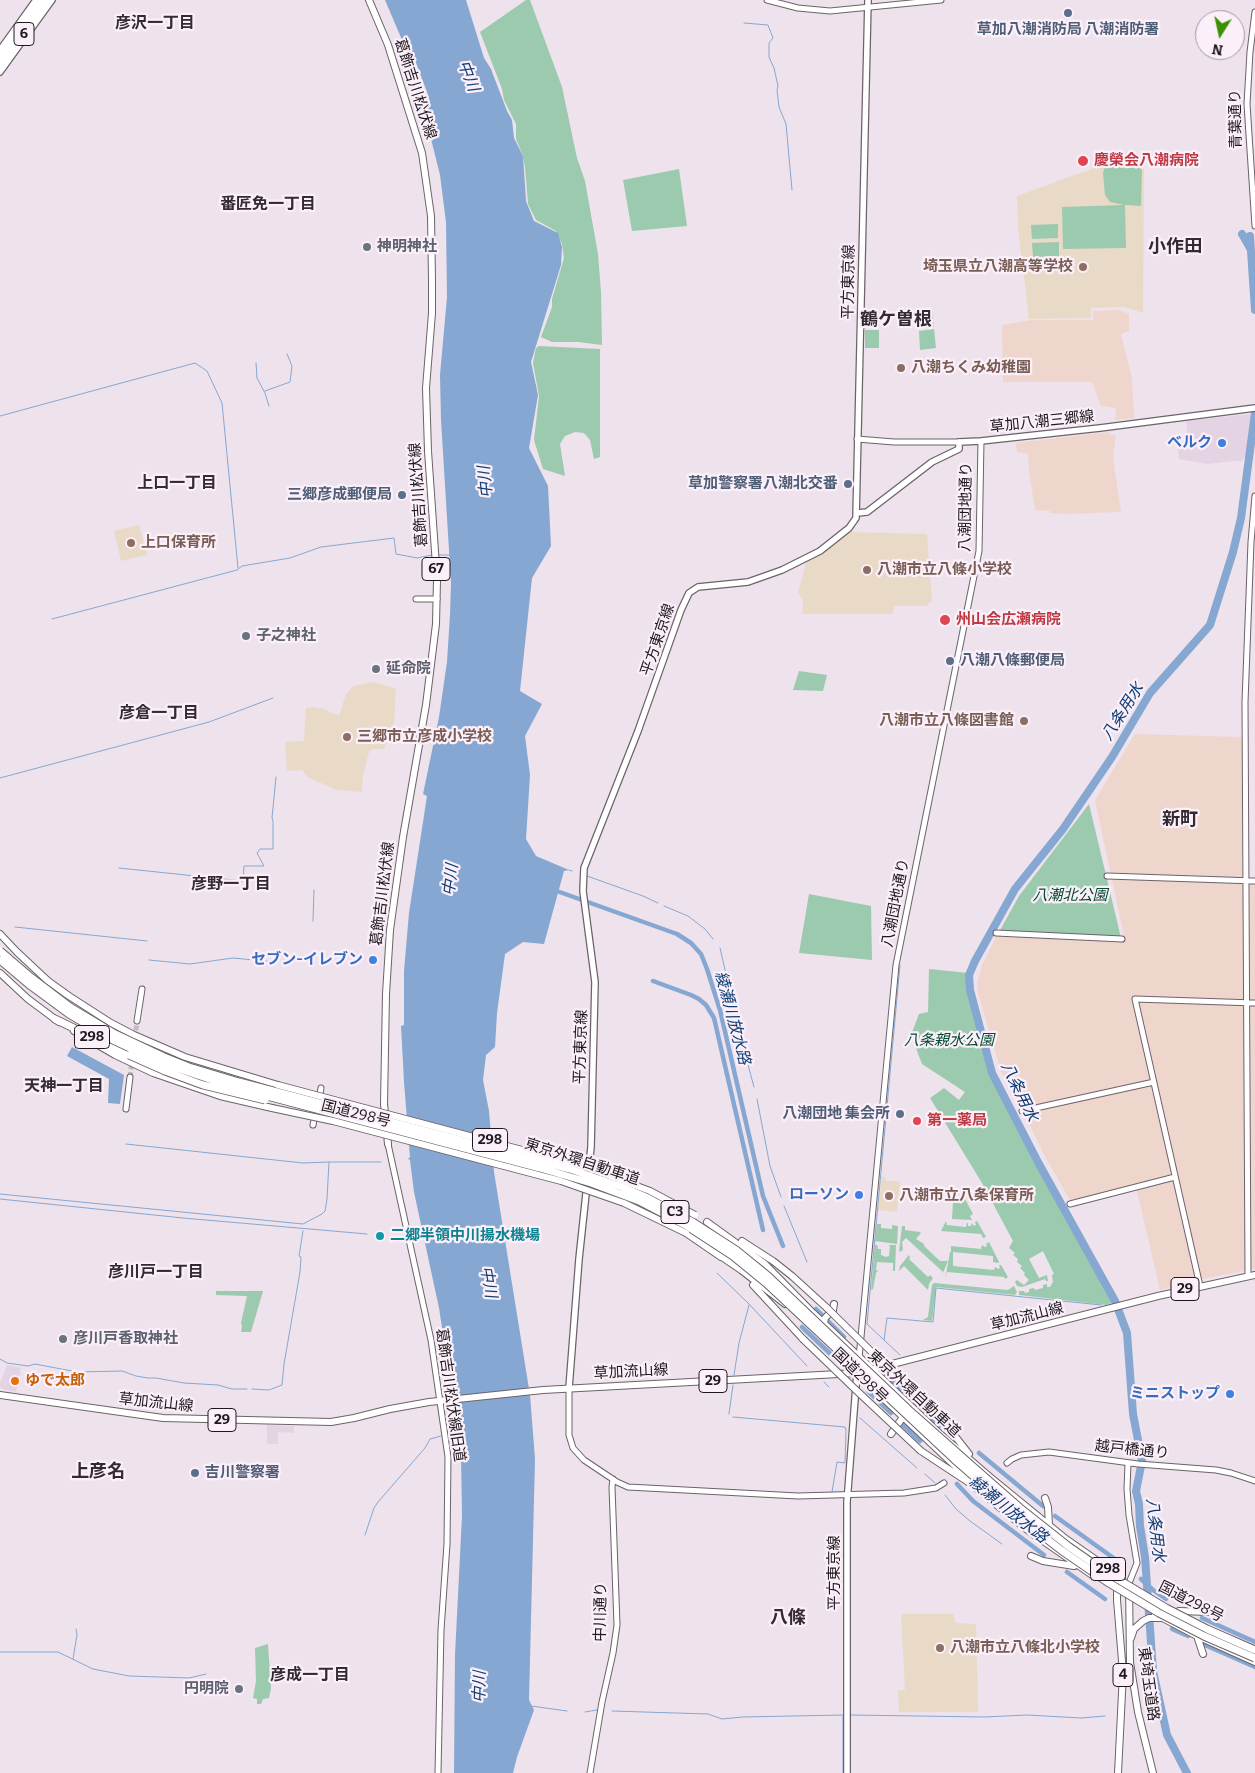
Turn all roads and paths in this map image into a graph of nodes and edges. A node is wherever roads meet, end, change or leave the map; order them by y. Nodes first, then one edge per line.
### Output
1 (36, 0) edge
2 (41, 0) edge
3 (48, 0) edge
4 (52, 0) edge
5 (369, 0) edge
6 (767, 0) edge
7 (868, 0) edge
8 (941, 0) edge
9 (868, 7) junction
10 (1255, 12) edge
11 (0, 50) edge
12 (0, 57) edge
13 (0, 67) edge
14 (0, 72) edge
15 (1255, 226) edge
16 (1255, 408) edge
17 (858, 439) junction
18 (959, 442) junction
19 (980, 442) junction
20 (1255, 496) edge
21 (857, 514) junction
22 (437, 599) junction
23 (416, 600) dead end
24 (1107, 876) dead end
25 (1246, 881) junction
26 (1255, 881) edge
27 (996, 933) dead end
28 (0, 934) edge
29 (1122, 939) dead end
30 (0, 947) edge
31 (0, 951) edge
32 (0, 960) edge
33 (0, 973) edge
34 (28, 975) junction
35 (142, 989) dead end
36 (1246, 1002) junction
37 (1255, 1003) edge
38 (55, 1019) junction
39 (138, 1021) tunnel mouth
40 (130, 1077) tunnel mouth
41 (1154, 1082) junction
42 (321, 1088) dead end
43 (126, 1110) dead end
44 (324, 1111) junction
45 (1022, 1112) dead end
46 (313, 1125) dead end
47 (388, 1144) joint
48 (1176, 1176) junction
49 (1070, 1204) dead end
50 (706, 1222) junction
51 (719, 1255) junction
52 (1252, 1275) edge
53 (1200, 1286) junction
54 (834, 1304) dead end
55 (824, 1323) junction
56 (859, 1356) junction
57 (873, 1370) junction
58 (858, 1373) junction
59 (569, 1388) junction
60 (0, 1395) edge
61 (441, 1400) junction
62 (903, 1417) junction
63 (891, 1434) dead end
64 (1007, 1463) dead end
65 (1128, 1463) junction
66 (977, 1465) junction
67 (613, 1480) junction
68 (1255, 1481) edge
69 (944, 1483) dead end
70 (847, 1495) junction
71 (1045, 1498) dead end
72 (994, 1503) junction
73 (1049, 1525) junction
74 (1031, 1556) dead end
75 (1080, 1568) junction
76 (1129, 1582) junction
77 (1118, 1592) junction
78 (1128, 1598) junction
79 (1179, 1612) junction
80 (1210, 1612) dead end
81 (1162, 1618) junction
82 (1197, 1636) junction
83 (1129, 1643) junction
84 (1255, 1646) edge
85 (1255, 1650) edge
86 (1202, 1654) dead end
87 (1255, 1658) edge
88 (1255, 1662) edge
89 (438, 1773) edge
90 (590, 1773) edge
91 (847, 1773) edge
92 (1118, 1773) edge
93 (1153, 1773) edge

1 - 11 main road
2 - 12 highway, 6
3 - 13 highway, 6
4 - 14 main road
5 - 22 main road, 葛飾吉川松伏線 / 67
6 - 9 street
7 - 9 main road, 平方東京線
8 - 9 street
9 - 17 main road, 平方東京線
10 - 15 street, 青葉通り
16 - 19 main road, 草加八潮三郷線
17 - 18 street
17 - 21 main road, 平方東京線
18 - 19 main road, 草加八潮三郷線
18 - 21 main road
19 - 56 street, 八潮団地通り
20 - 25 street
21 - 59 main road, 平方東京線
22 - 23 street
22 - 47 main road, 葛飾吉川松伏線 / 67
24 - 25 street
25 - 26 street
25 - 36 street
27 - 29 street
28 - 50 main road, 国道298号 / 298, bridge
30 - 34 highway, bridge
31 - 34 highway, 東京外環自動車道 / C3, bridge
32 - 44 highway, 東京外環自動車道 / C3, bridge
33 - 38 main road, 国道298号 / 298
34 - 85 highway, 東京外環自動車道 / C3, bridge
35 - 39 street
36 - 37 street
36 - 41 street
36 - 52 street
38 - 44 highway, 298, bridge
38 - 51 main road, 国道298号 / 298, bridge
40 - 43 street
41 - 45 street
41 - 48 street
42 - 46 street
44 - 87 highway, 東京外環自動車道 / C3, bridge
47 - 61 street, 葛飾吉川松伏線旧道
48 - 49 street
48 - 53 street
50 - 55 main road, 国道298号 / 298
50 - 66 main road, 国道298号 / 298, bridge
51 - 58 main road, 国道298号 / 298
51 - 72 main road, 国道298号 / 298, bridge
52 - 53 main road, 草加流山線 / 29
53 - 57 main road, 草加流山線 / 29
54 - 55 main road
55 - 56 main road, 国道298号 / 298
56 - 57 main road, 国道298号 / 298
56 - 58 street, 八潮団地通り
57 - 58 main road, 草加流山線 / 29
57 - 66 main road, 国道298号 / 298
58 - 59 main road, 草加流山線 / 29
58 - 62 main road, 国道298号 / 298
58 - 70 main road, 平方東京線
59 - 61 main road, 草加流山線 / 29
59 - 67 street
60 - 61 main road, 草加流山線 / 29
61 - 89 street, 葛飾吉川松伏線旧道
62 - 63 main road
62 - 72 main road, 国道298号 / 298
64 - 65 street, 越戸橋通り
65 - 68 street, 越戸橋通り
65 - 76 street
66 - 73 main road, 国道298号 / 298
67 - 70 street
67 - 90 street, 中川通り
69 - 70 street
70 - 91 main road, 平方東京線
71 - 73 main road
72 - 75 main road, 国道298号 / 298
73 - 76 main road, 国道298号 / 298
74 - 75 main road
75 - 77 main road, 国道298号 / 298
76 - 77 main road
76 - 78 main road, 東埼玉道路 / 4
76 - 79 main road, 国道298号 / 298
77 - 78 main road, 国道298号 / 298
77 - 92 main road, 東埼玉道路 / 4
78 - 81 main road, 国道298号 / 298
78 - 83 main road, 東埼玉道路 / 4
79 - 80 main road
79 - 84 main road, 国道298号 / 298
81 - 82 main road, 国道298号 / 298
81 - 83 main road
82 - 86 main road
82 - 88 main road, 国道298号 / 298
83 - 93 main road, 東埼玉道路 / 4

